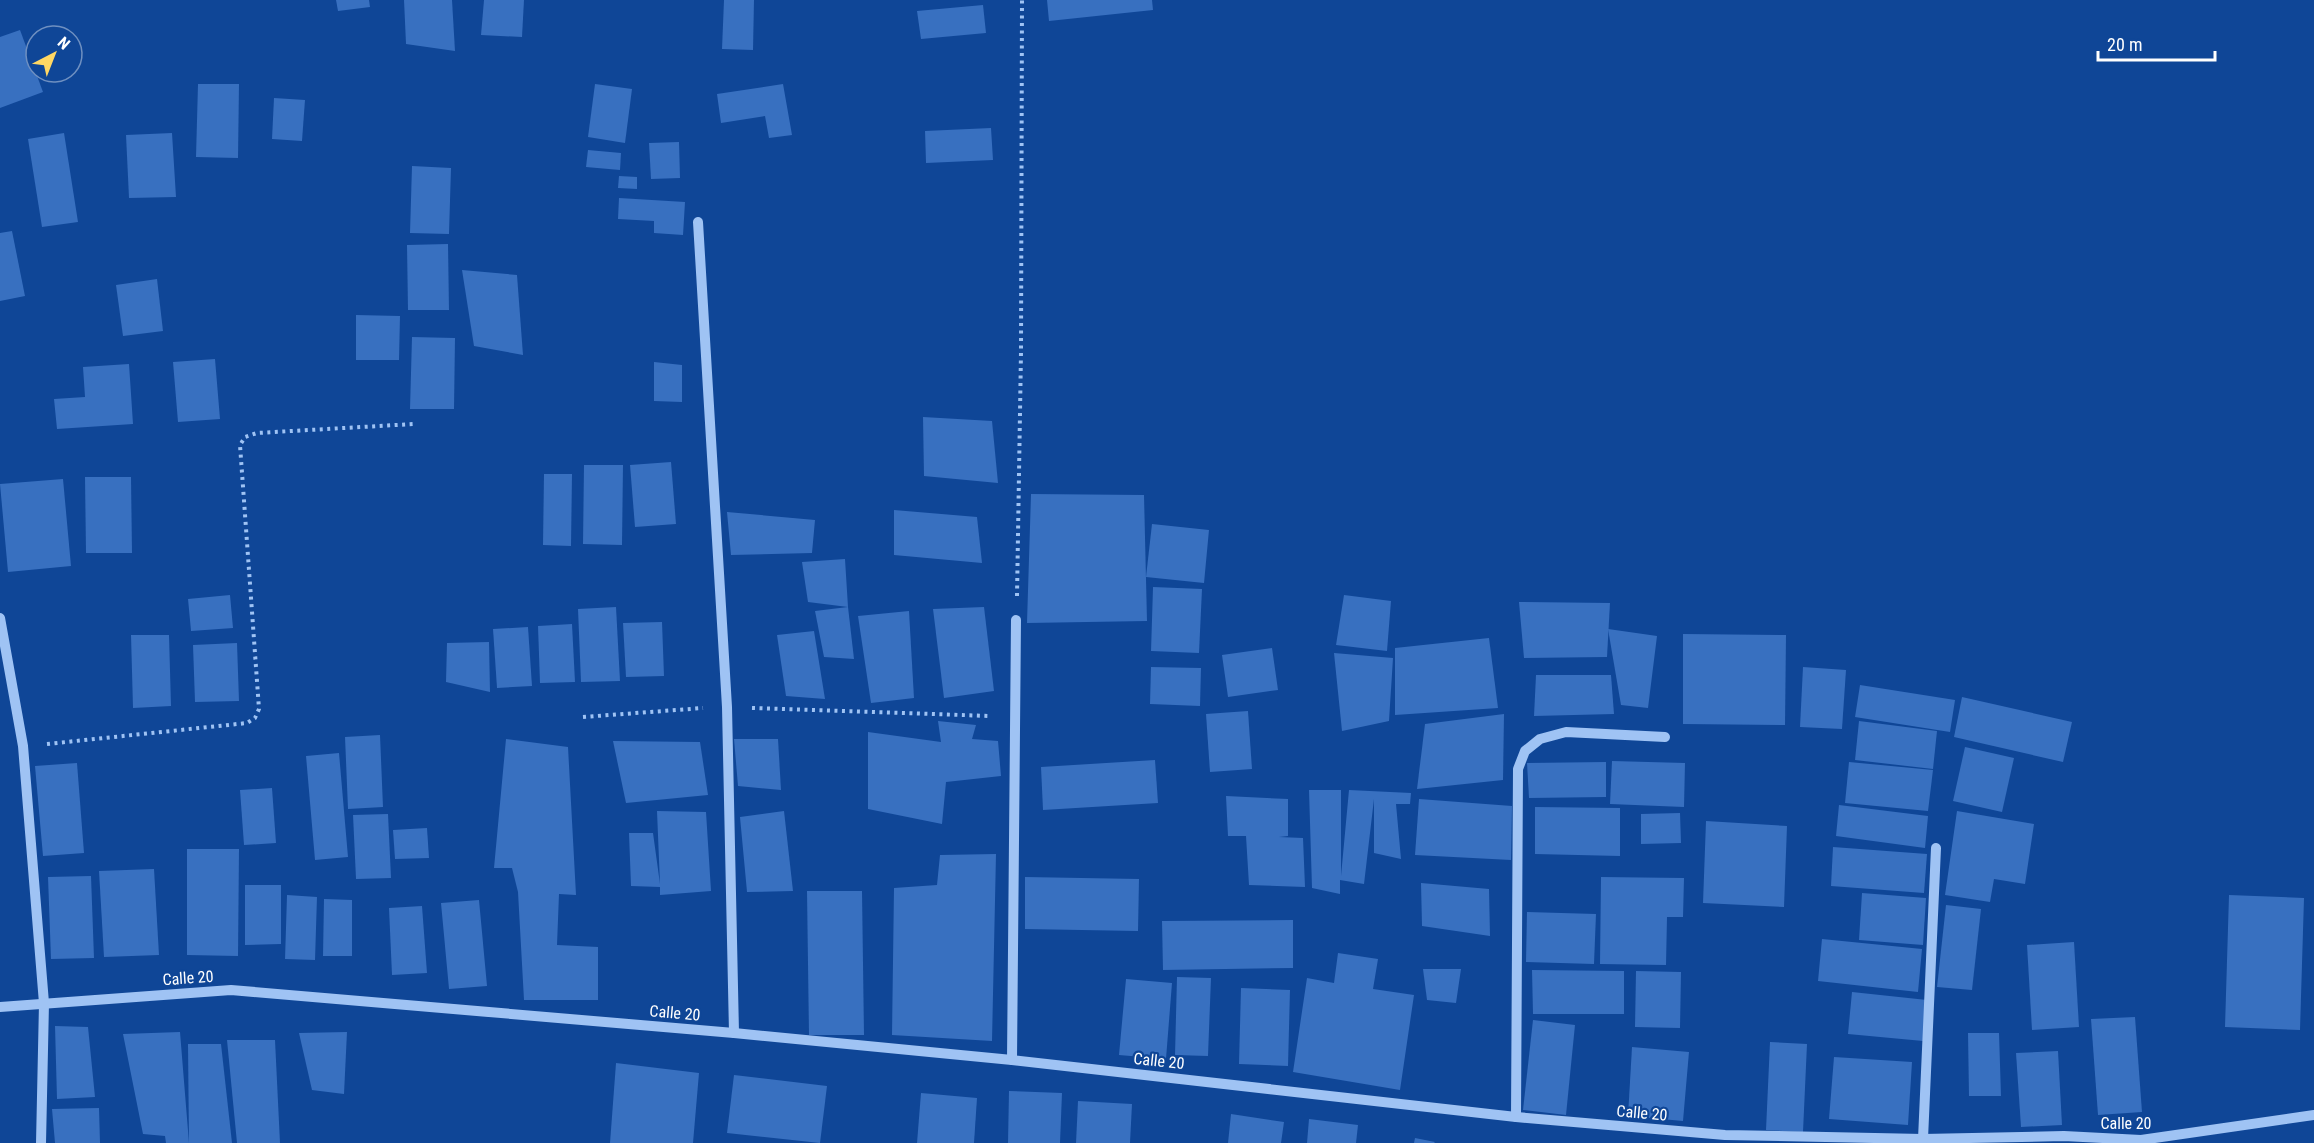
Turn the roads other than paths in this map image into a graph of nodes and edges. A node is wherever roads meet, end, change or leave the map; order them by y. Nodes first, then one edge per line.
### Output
1 (698, 222) dead end
2 (0, 618) edge
3 (1016, 620) road end
4 (1665, 737) dead end
5 (1936, 848) dead end
6 (45, 1003) junction
7 (0, 1007) edge
8 (734, 1033) junction
9 (1012, 1060) junction
10 (2314, 1115) edge
11 (1516, 1117) junction
12 (1923, 1139) junction
13 (41, 1143) edge

1 - 8 street
2 - 6 street
3 - 9 street
4 - 11 street
5 - 12 street
6 - 7 street, Calle 20
6 - 8 street, Calle 20
6 - 13 street
8 - 9 street, Calle 20
9 - 11 street, Calle 20
10 - 12 street, Calle 20
11 - 12 street, Calle 20

